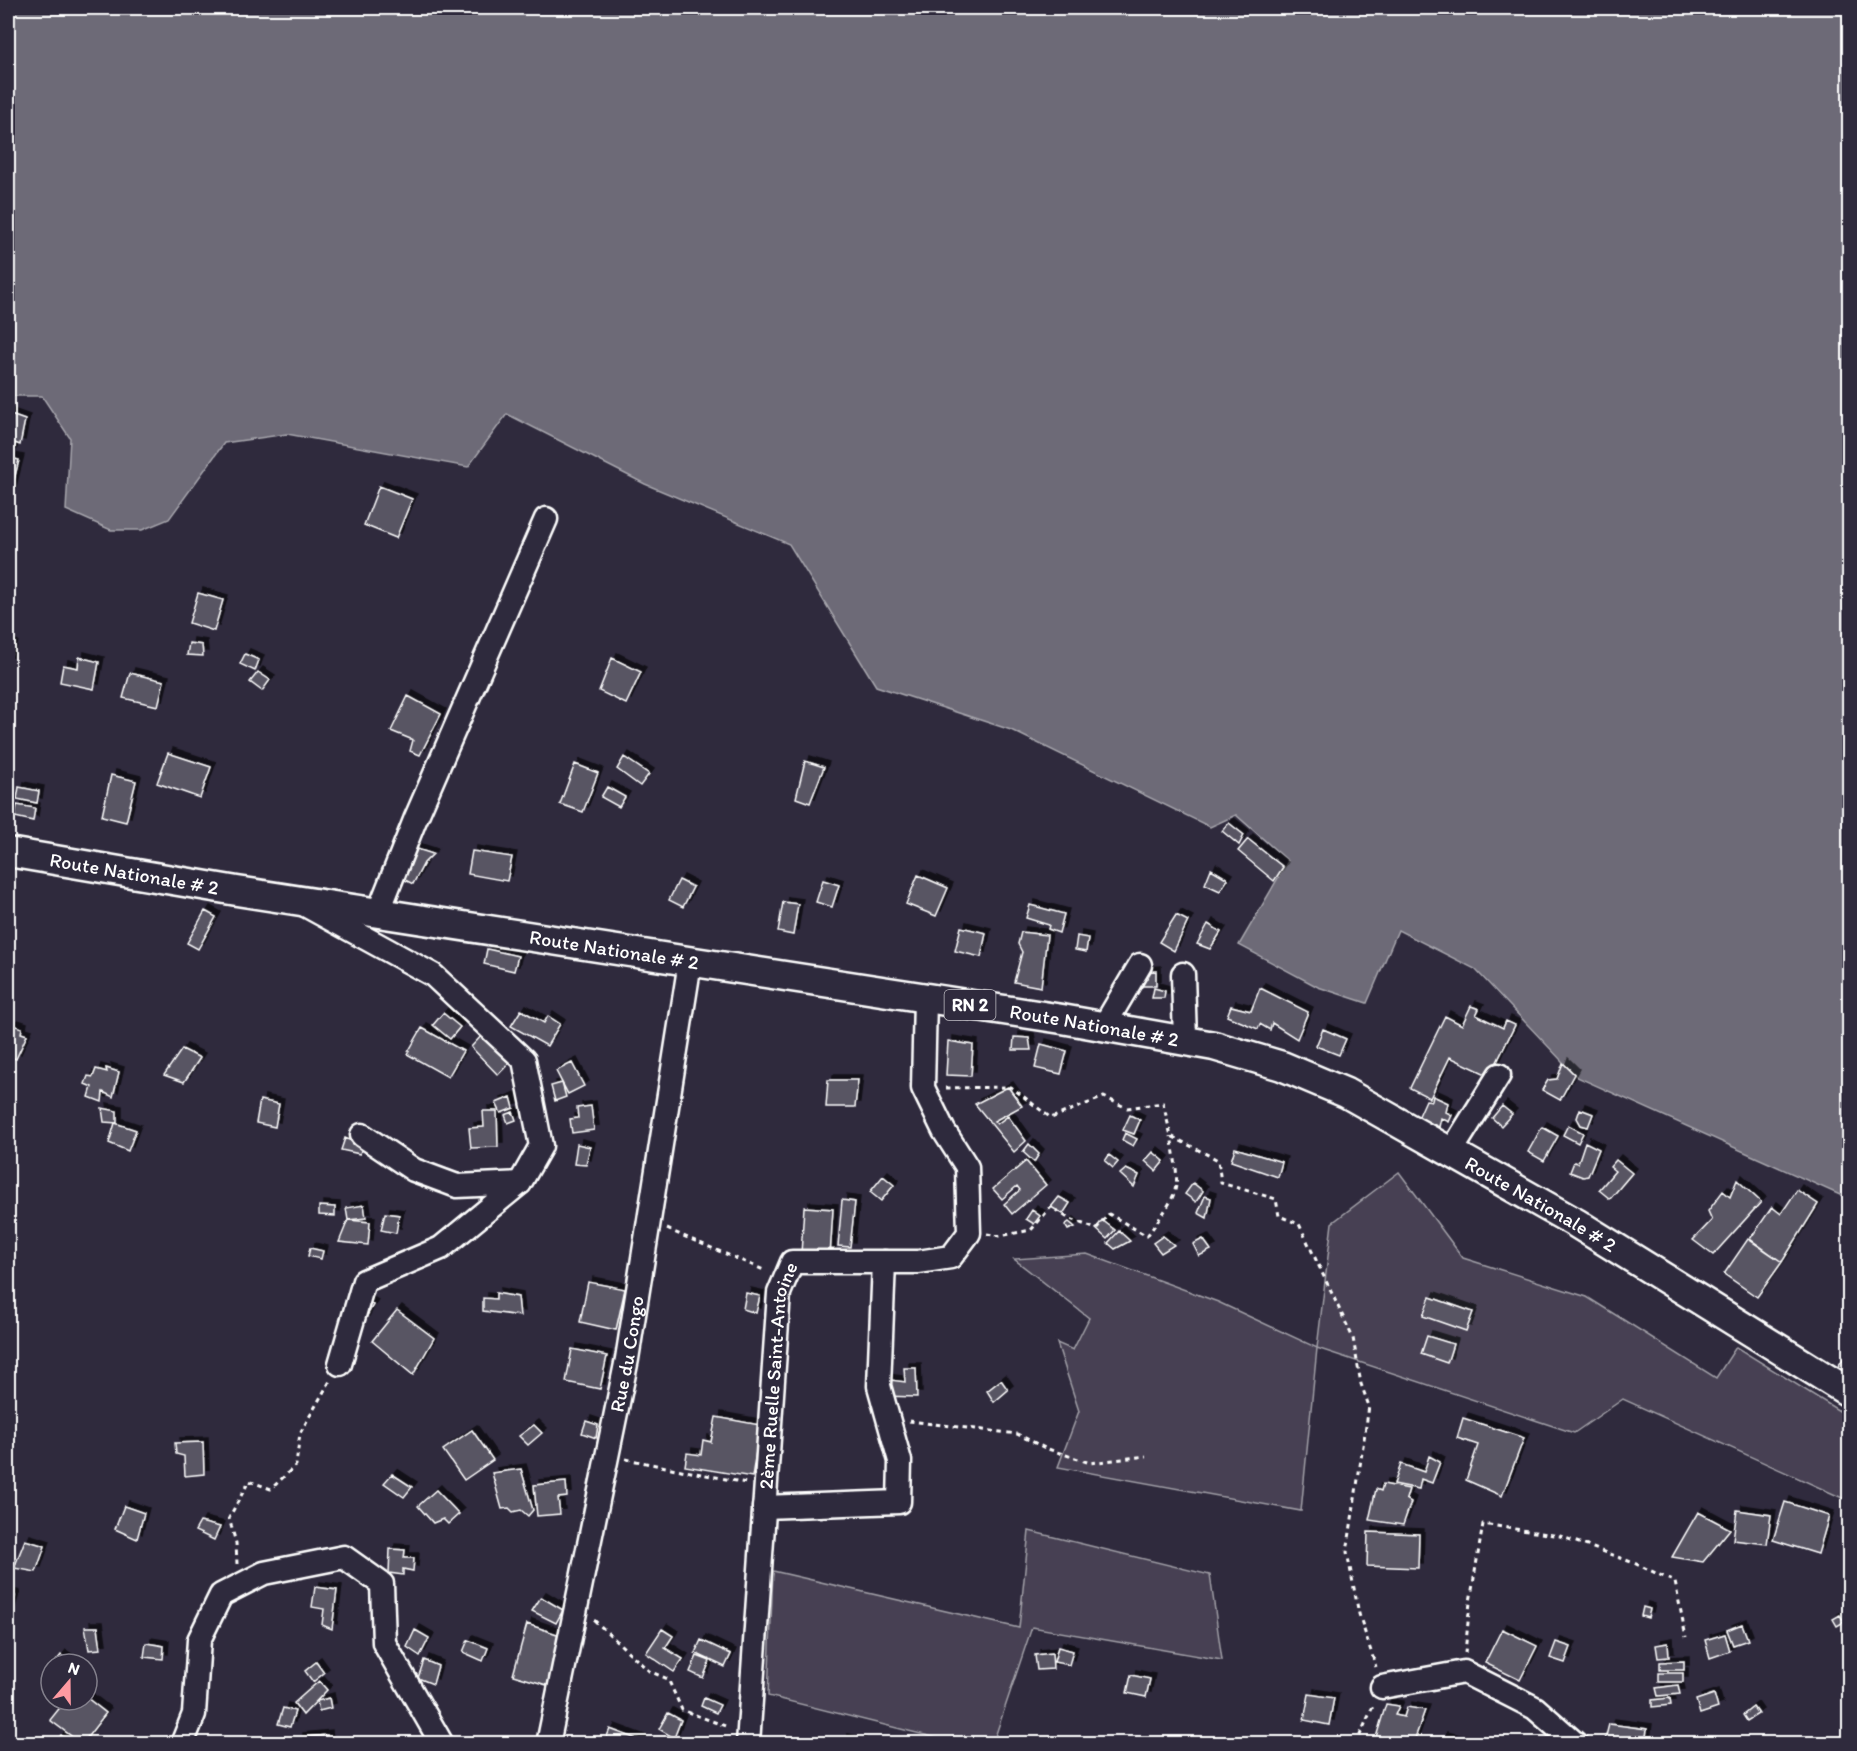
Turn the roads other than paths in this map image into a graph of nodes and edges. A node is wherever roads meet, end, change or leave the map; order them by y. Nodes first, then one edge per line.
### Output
1 (546, 519) dead end
2 (8, 852) edge
3 (296, 900) junction
4 (378, 913) junction
5 (690, 962) junction
6 (1140, 965) dead end
7 (1183, 974) dead end
8 (925, 999) junction
9 (1104, 1026) junction
10 (1185, 1041) junction
11 (1499, 1075) dead end
12 (362, 1135) dead end
13 (1451, 1152) junction
14 (520, 1183) junction
15 (884, 1262) junction
16 (339, 1364) road end
17 (1850, 1393) edge
18 (765, 1497) junction
19 (1382, 1687) road end
20 (748, 1739) edge
21 (182, 1743) edge
22 (442, 1743) edge
23 (549, 1743) edge
24 (1576, 1743) edge

1 - 4 street
2 - 3 main road, Route Nationale # 2 / RN 2
3 - 4 main road, Route Nationale # 2 / RN 2
3 - 14 street
4 - 5 main road, Route Nationale # 2 / RN 2
5 - 8 main road, Route Nationale # 2 / RN 2
5 - 23 street, Rue du Congo
6 - 9 street
7 - 10 street
8 - 9 main road, Route Nationale # 2 / RN 2
8 - 15 street, 2ème Ruelle Saint-Antoine
9 - 10 main road, Route Nationale # 2 / RN 2
10 - 13 main road, Route Nationale # 2 / RN 2
11 - 13 street
12 - 14 street
13 - 17 main road, Route Nationale # 2 / RN 2
14 - 16 street
15 - 18 street, 2ème Ruelle Saint-Antoine
15 - 18 street
18 - 20 street, 2ème Ruelle Saint-Antoine
19 - 24 street
21 - 22 street

